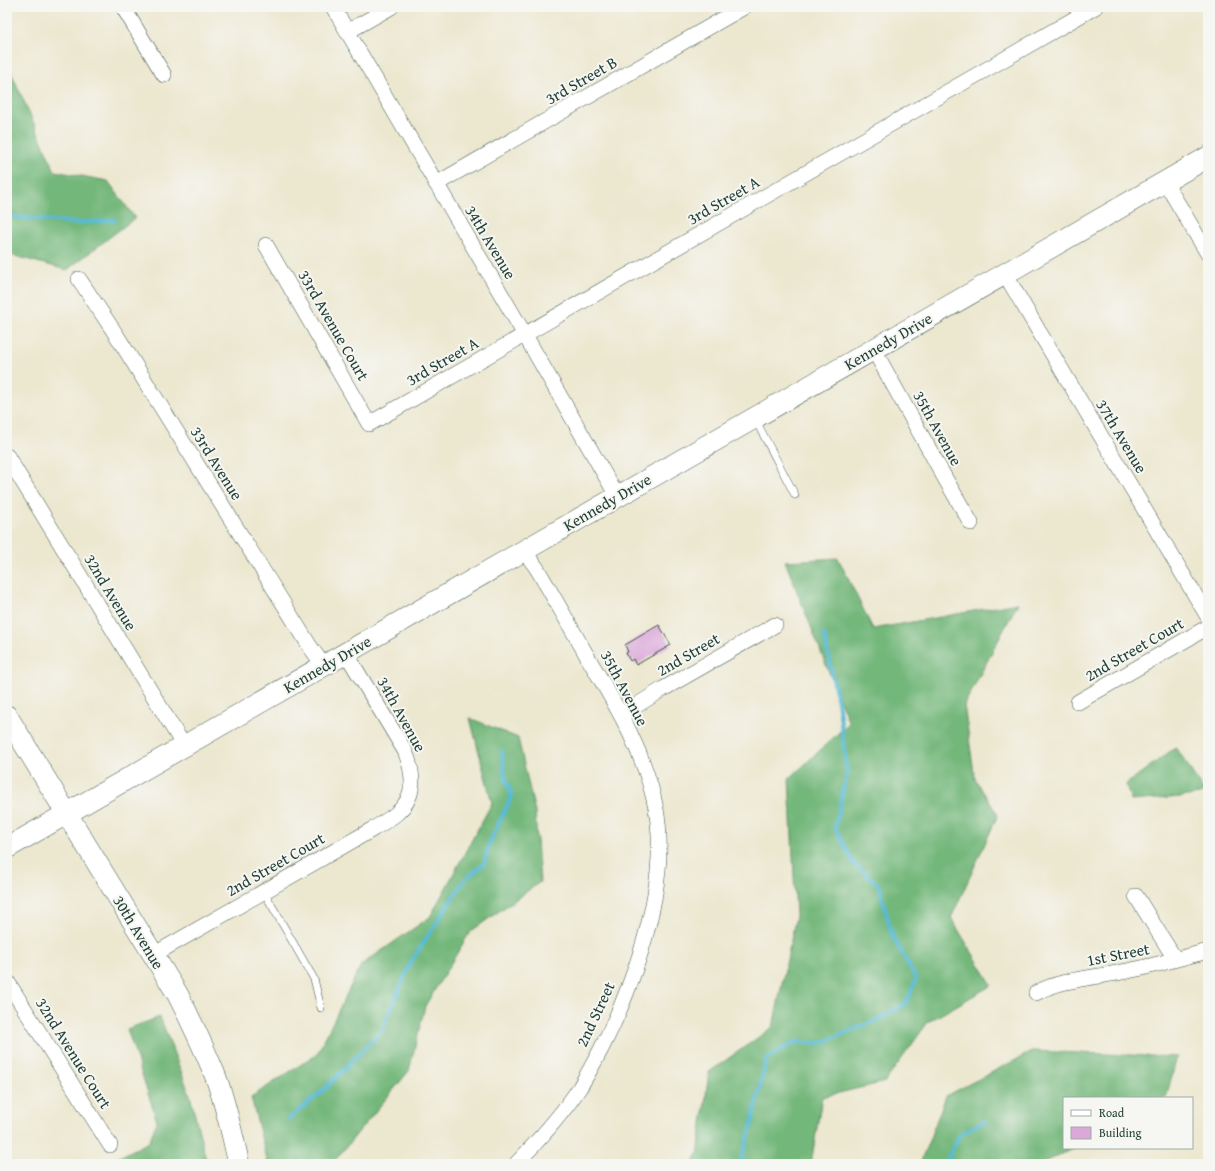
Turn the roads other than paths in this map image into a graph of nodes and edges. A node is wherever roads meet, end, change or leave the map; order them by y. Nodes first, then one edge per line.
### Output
1 (123, 7) edge
2 (333, 7) edge
3 (391, 7) edge
4 (744, 7) edge
5 (1088, 9) edge
6 (347, 32) junction
7 (164, 74) dead end
8 (1208, 157) edge
9 (1165, 182) junction
10 (436, 184) junction
11 (266, 245) dead end
12 (1208, 254) edge
13 (1005, 274) junction
14 (79, 279) dead end
15 (525, 335) junction
16 (874, 350) junction
17 (754, 417) junction
18 (369, 424) joint
19 (7, 456) edge
20 (795, 495) dead end
21 (617, 496) junction
22 (972, 522) dead end
23 (523, 550) junction
24 (1208, 617) edge
25 (775, 625) dead end
26 (1208, 627) edge
27 (346, 653) junction
28 (324, 666) junction
29 (1078, 702) dead end
30 (7, 716) edge
31 (621, 716) junction
32 (184, 746) junction
33 (410, 798) joint
34 (66, 813) junction
35 (7, 848) edge
36 (659, 857) joint
37 (264, 892) junction
38 (1136, 896) dead end
39 (1208, 951) edge
40 (153, 955) junction
41 (1175, 959) junction
42 (7, 981) edge
43 (1036, 993) dead end
44 (321, 1008) dead end
45 (110, 1145) dead end
46 (239, 1164) edge
47 (516, 1164) edge

1 - 7 street
2 - 6 street, 34th Avenue
3 - 6 street
4 - 10 street, 3rd Street B
5 - 15 street, 3rd Street A
6 - 10 street, 34th Avenue
8 - 9 street, Kennedy Drive
9 - 12 street
9 - 13 street, Kennedy Drive
10 - 15 street, 34th Avenue
11 - 18 street, 33rd Avenue Court
13 - 16 street, Kennedy Drive
13 - 24 street, 37th Avenue
14 - 28 street, 33rd Avenue
15 - 18 street, 3rd Street A
15 - 21 street, 34th Avenue
16 - 17 street, Kennedy Drive
16 - 22 street, 35th Avenue
17 - 20 lane
17 - 21 street, Kennedy Drive
19 - 32 street, 32nd Avenue
21 - 23 street, Kennedy Drive
23 - 27 street, Kennedy Drive
23 - 31 street, 35th Avenue
25 - 31 street, 2nd Street
26 - 29 street, 2nd Street Court
27 - 28 street, Kennedy Drive
27 - 33 street, 34th Avenue
28 - 32 street, Kennedy Drive
30 - 34 street, 30th Avenue
31 - 36 street, 35th Avenue
32 - 34 street, Kennedy Drive
33 - 37 street, 2nd Street Court
34 - 35 street, Kennedy Drive
34 - 40 street, 30th Avenue
36 - 47 street, 2nd Street
37 - 40 street, 2nd Street Court
37 - 44 lane
38 - 41 street
39 - 41 street, 1st Street
40 - 46 street, 30th Avenue
41 - 43 street, 1st Street
42 - 45 street, 32nd Avenue Court

